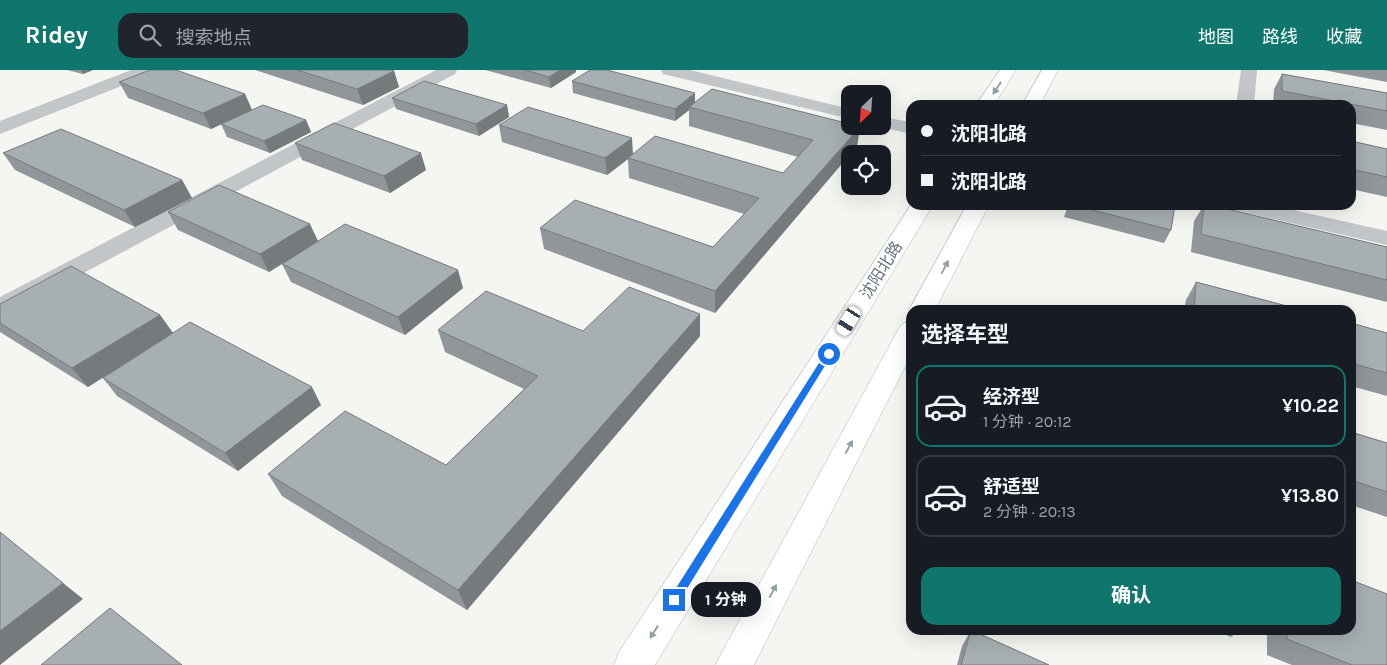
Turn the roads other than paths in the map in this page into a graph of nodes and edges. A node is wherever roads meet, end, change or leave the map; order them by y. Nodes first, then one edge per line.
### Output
1 (146, 70) edge
2 (449, 70) edge
3 (669, 70) edge
4 (1008, 70) edge
5 (1050, 70) edge
6 (1249, 70) edge
7 (989, 100) edge
8 (1034, 100) edge
9 (1246, 100) edge
10 (841, 112) edge
11 (891, 124) edge
12 (906, 127) edge
13 (0, 128) edge
14 (919, 210) edge
15 (975, 210) edge
16 (1264, 210) edge
17 (1387, 238) edge
18 (925, 305) edge
19 (0, 307) edge
20 (906, 339) edge
21 (633, 665) edge
22 (734, 665) edge

1 - 13 street
2 - 19 street
3 - 10 street
4 -> 7 main road
5 - 8 main road
6 - 9 street
11 - 12 street
14 -> 21 main road, 沈阳北路
18 -> 15 main road
16 - 17 street
22 -> 20 main road

